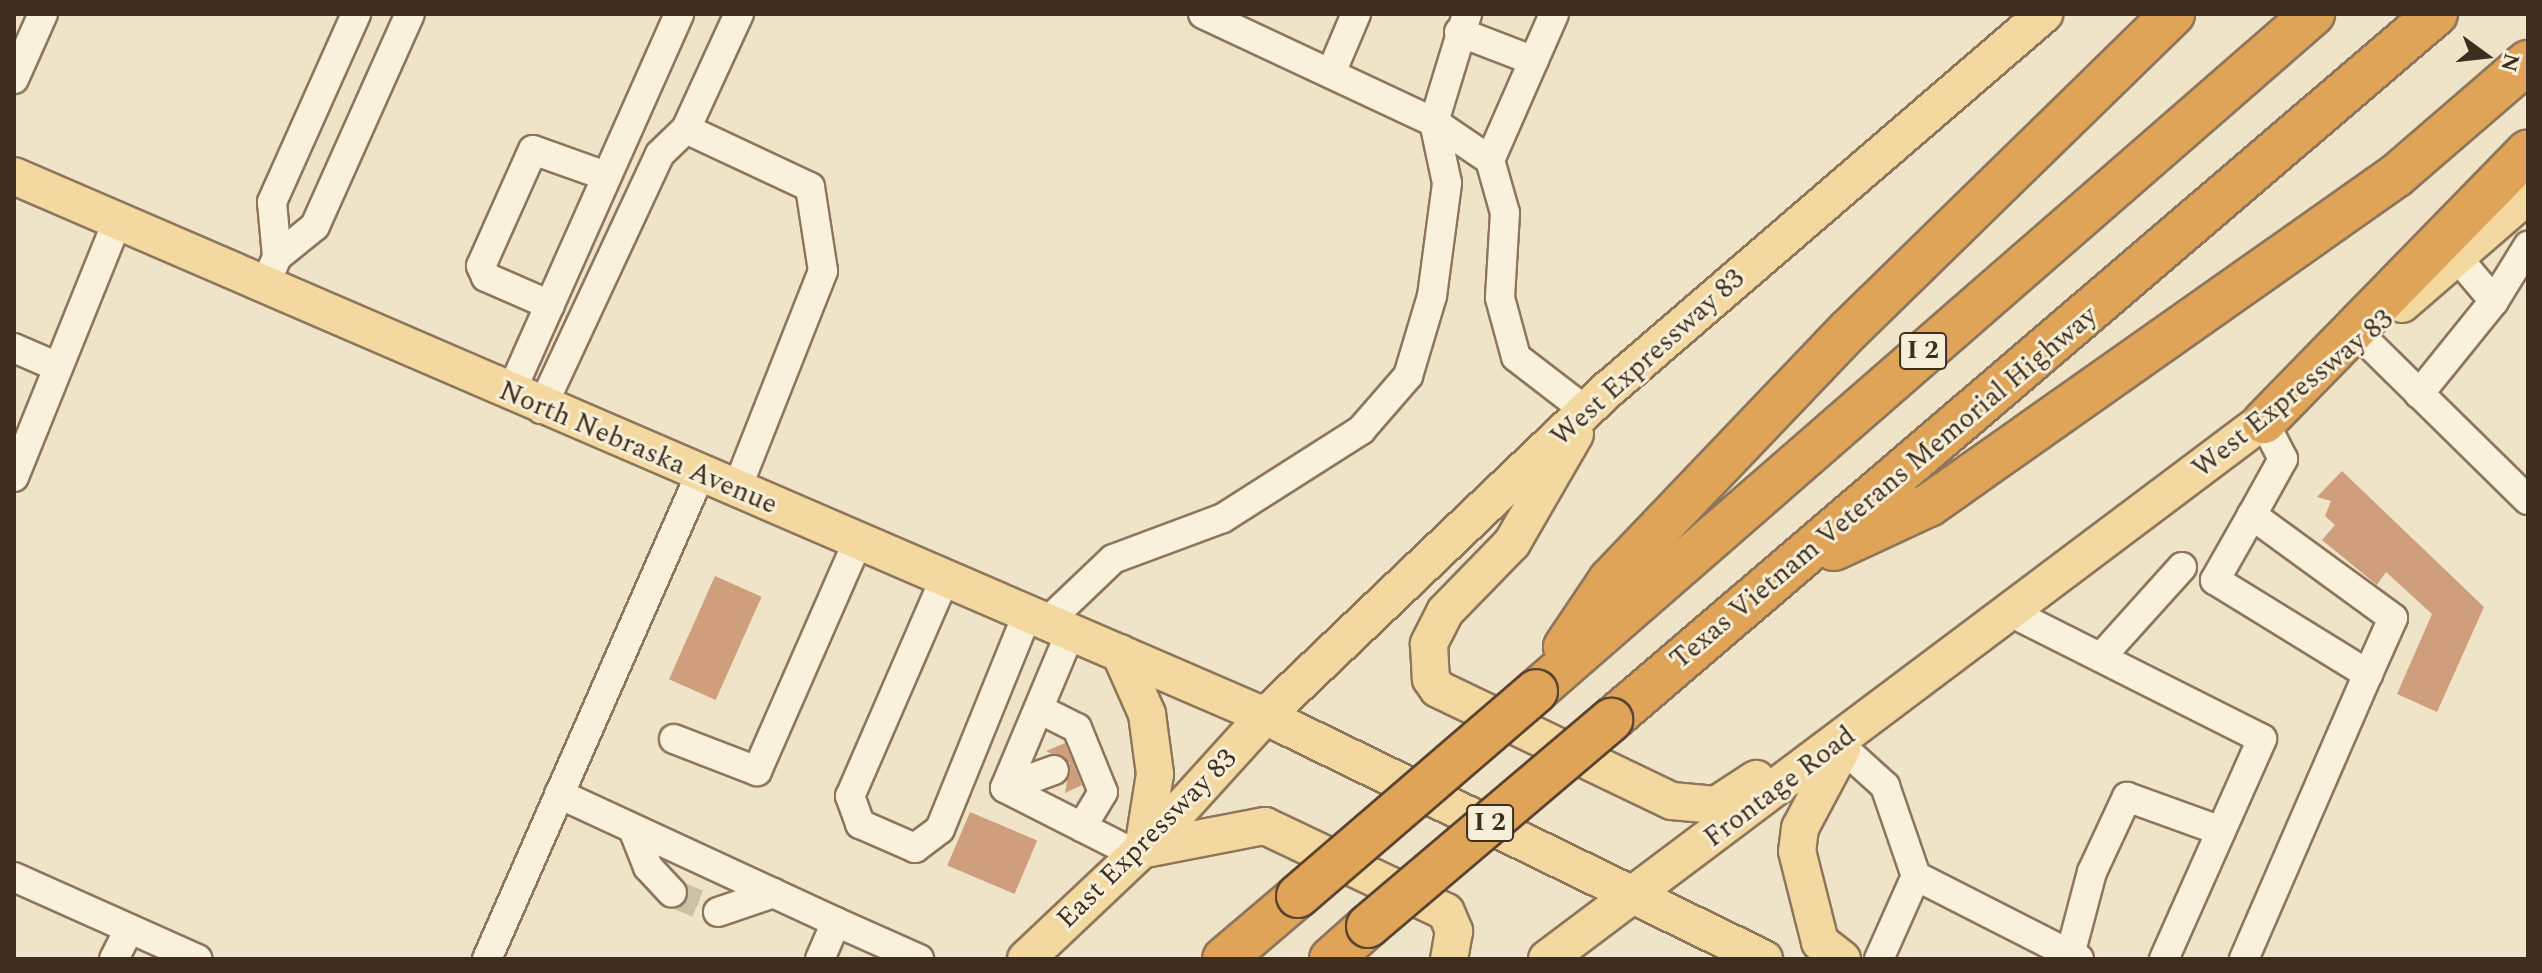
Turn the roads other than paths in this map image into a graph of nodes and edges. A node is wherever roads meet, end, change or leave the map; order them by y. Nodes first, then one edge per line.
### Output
1 (43, 14) edge
2 (356, 14) edge
3 (410, 14) edge
4 (679, 14) edge
5 (739, 14) edge
6 (1203, 14) edge
7 (1356, 14) edge
8 (1554, 14) edge
9 (2044, 14) edge
10 (2173, 14) edge
11 (2313, 14) edge
12 (2436, 14) edge
13 (1463, 23) edge
14 (1256, 25) edge
15 (1534, 61) junction
16 (2528, 62) edge
17 (1331, 73) junction
18 (14, 79) edge
19 (1434, 122) junction
20 (686, 129) junction
21 (2528, 151) edge
22 (1490, 160) junction
23 (14, 176) edge
24 (606, 176) junction
25 (2528, 195) edge
26 (118, 219) junction
27 (2528, 246) edge
28 (2457, 257) junction
29 (271, 269) junction
30 (2494, 301) junction
31 (550, 305) junction
32 (2363, 338) junction
33 (14, 348) edge
34 (58, 367) junction
35 (2419, 394) junction
36 (525, 402) junction
37 (1586, 411) junction
38 (2264, 422) junction
39 (700, 475) junction
40 (14, 477) edge
41 (736, 491) junction
42 (2528, 500) edge
43 (2252, 515) junction
44 (858, 541) junction
45 (2182, 567) dead end
46 (1785, 571) junction
47 (945, 578) junction
48 (2010, 612) junction
49 (1049, 621) junction
50 (1120, 653) junction
51 (2101, 657) junction
52 (2368, 674) junction
53 (1536, 691) junction
54 (1041, 710) junction
55 (1265, 716) junction
56 (1850, 738) junction
57 (674, 739) dead end
58 (1075, 764) junction
59 (1005, 788) junction
60 (559, 794) junction
61 (1082, 827) junction
62 (633, 829) junction
63 (2221, 831) junction
64 (1140, 852) junction
65 (1916, 876) junction
66 (14, 877) edge
67 (672, 893) tunnel mouth
68 (774, 893) junction
69 (1632, 899) junction
70 (718, 912) tunnel mouth
71 (836, 922) junction
72 (129, 929) junction
73 (2074, 957) edge
74 (114, 959) edge
75 (197, 959) edge
76 (487, 959) edge
77 (820, 959) edge
78 (919, 959) edge
79 (1026, 959) edge
80 (1224, 959) edge
81 (1331, 959) edge
82 (1449, 959) edge
83 (1547, 959) edge
84 (1764, 959) edge
85 (1842, 959) edge
86 (1879, 959) edge
87 (2164, 959) edge
88 (2244, 959) edge

1 - 18 street
2 - 29 street
3 - 29 street
4 - 24 street
5 - 20 street
6 - 14 street
7 - 17 street
8 - 15 street
9 - 37 main road, West Expressway 83
10 - 53 highway
11 - 53 highway, I 2
12 - 46 highway, Texas Vietnam Veterans Memorial Highway / I 2
13 - 15 street
13 - 19 street
14 - 17 street
15 - 22 street
16 - 46 highway
17 - 19 street
19 - 22 street
19 - 49 street
20 - 36 street
20 - 41 street
21 - 38 highway
22 - 37 street
23 - 26 main road, North Nebraska Avenue
24 - 31 street
24 - 31 street
25 - 28 main road, West Expressway 83
26 - 29 main road, North Nebraska Avenue
26 - 34 street
27 - 30 street
28 - 30 street
28 - 32 main road, West Expressway 83
29 - 36 main road, North Nebraska Avenue
30 - 35 street
31 - 36 street
32 - 35 street
32 - 38 main road, West Expressway 83
33 - 34 street
34 - 40 street
35 - 42 street
36 - 39 main road, North Nebraska Avenue
37 - 55 main road, West Expressway 83
37 - 56 main road
38 - 43 street
38 - 48 main road, West Expressway 83
39 - 41 main road, North Nebraska Avenue
39 - 60 street
41 - 44 main road, North Nebraska Avenue
43 - 52 street
43 - 52 street
44 - 47 main road, North Nebraska Avenue
44 - 57 street
45 - 51 street
46 - 81 highway, Texas Vietnam Veterans Memorial Highway / I 2, bridge
47 - 49 main road, North Nebraska Avenue
47 - 49 street
48 - 51 street
48 - 56 main road, Frontage Road
49 - 50 main road, North Nebraska Avenue
49 - 54 street
50 - 55 main road, North Nebraska Avenue
50 - 64 main road
51 - 63 street
52 - 88 street
53 - 80 highway, I 2, bridge
54 - 58 street
54 - 59 street
55 - 64 main road, East Expressway 83
55 - 69 main road, North Nebraska Avenue
56 - 65 street
56 - 69 main road, Frontage Road
56 - 85 main road
58 - 59 street
58 - 61 street
59 - 61 street
60 - 62 street
60 - 76 street
61 - 64 street
62 - 67 street
62 - 68 street
63 - 73 street
63 - 87 street
64 - 79 main road, East Expressway 83
64 - 82 main road
65 - 73 street
65 - 86 street
66 - 72 street
68 - 70 street
68 - 71 street
69 - 83 main road, Frontage Road
69 - 84 main road, North Nebraska Avenue
71 - 77 street
71 - 78 street
72 - 74 street
72 - 75 street

